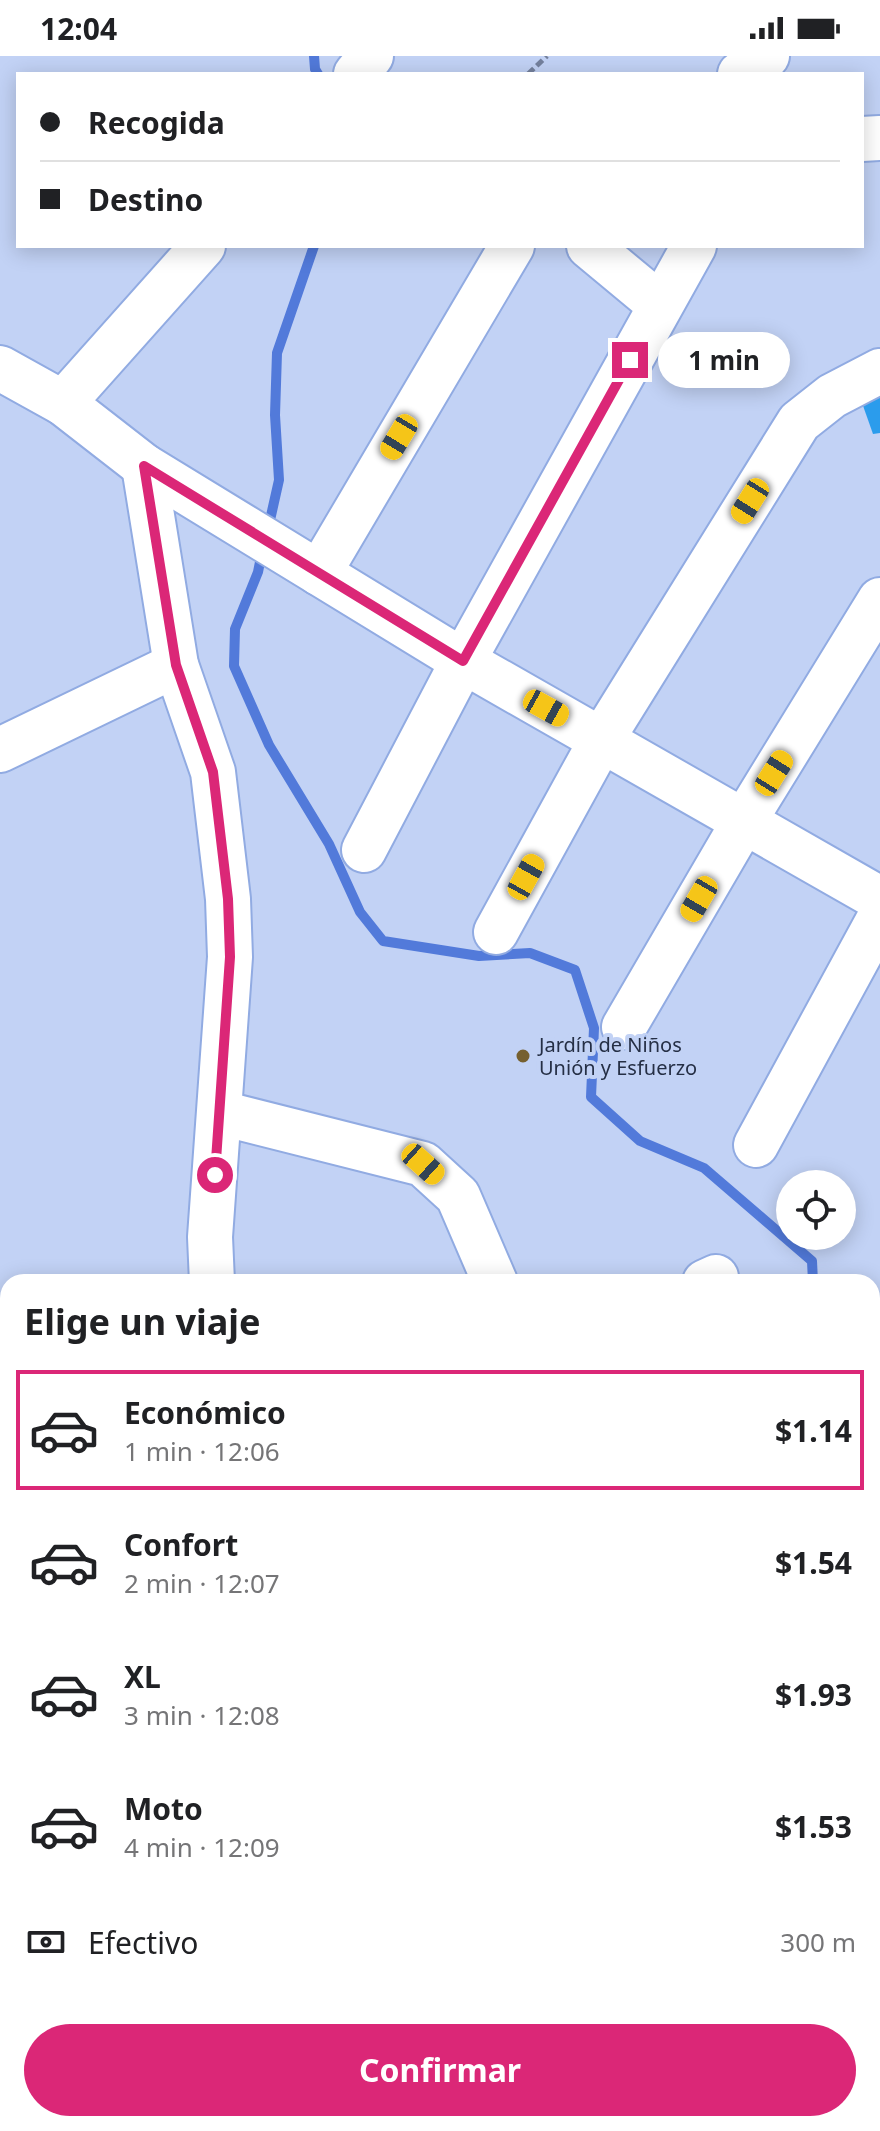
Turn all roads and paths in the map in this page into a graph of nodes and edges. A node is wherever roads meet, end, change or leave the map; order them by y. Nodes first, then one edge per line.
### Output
1 (371, 56) edge
2 (547, 56) edge
3 (767, 56) edge
4 (358, 72) edge
5 (530, 72) edge
6 (743, 72) edge
7 (201, 248) edge
8 (511, 248) edge
9 (591, 248) edge
10 (693, 248) edge
11 (660, 305) junction
12 (0, 368) edge
13 (880, 371) edge
14 (63, 403) junction
15 (144, 466) junction
16 (309, 566) junction
17 (880, 600) edge
18 (463, 661) junction
19 (176, 665) junction
20 (602, 739) junction
21 (0, 750) edge
22 (743, 823) junction
23 (364, 850) dead end
24 (880, 899) edge
25 (880, 917) edge
26 (496, 932) dead end
27 (624, 1027) dead end
28 (221, 1113) junction
29 (756, 1145) dead end
30 (212, 1274) edge
31 (492, 1274) edge

1 - 4 street
2 - 5 path
3 - 6 street
7 - 14 street
8 - 16 street
9 - 11 street
10 - 11 street
11 - 18 street
12 - 14 street
13 - 20 street
14 - 15 street
15 - 16 street
15 - 19 street
16 - 18 street
17 - 22 street
18 - 20 street
18 - 23 street
19 - 21 street
19 - 28 street
20 - 22 street
20 - 26 street
22 - 24 street
22 - 27 street
25 - 29 street
28 - 30 street
28 - 31 street

